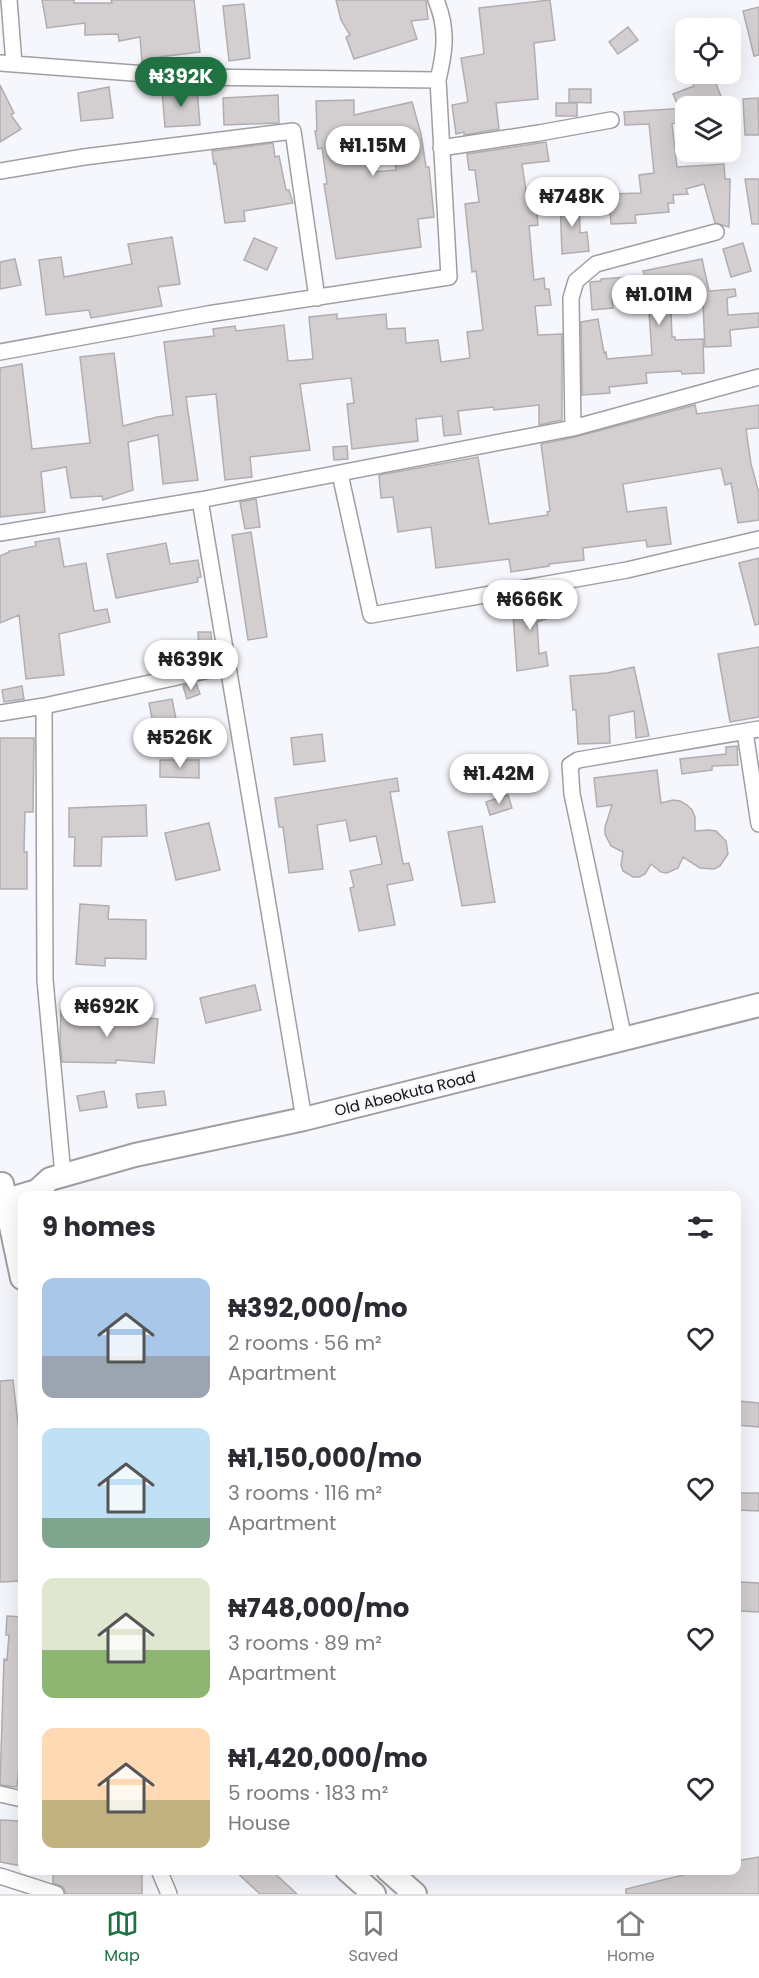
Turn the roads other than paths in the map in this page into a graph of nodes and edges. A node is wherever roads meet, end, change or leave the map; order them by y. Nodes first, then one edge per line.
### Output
1 (9, 0) edge
2 (436, 0) edge
3 (7, 63) edge
4 (438, 80) junction
5 (611, 120) dead end
6 (441, 148) junction
7 (0, 171) edge
8 (716, 232) dead end
9 (317, 298) junction
10 (0, 352) edge
11 (759, 377) edge
12 (573, 428) junction
13 (340, 474) junction
14 (200, 500) junction
15 (0, 533) edge
16 (759, 539) edge
17 (228, 666) junction
18 (44, 706) junction
19 (0, 713) edge
20 (752, 730) edge
21 (759, 824) edge
22 (759, 1005) edge
23 (624, 1040) junction
24 (304, 1119) junction
25 (44, 1183) edge
26 (28, 1191) edge
27 (18, 1196) edge
28 (3, 1204) edge
29 (18, 1262) edge
30 (0, 1794) edge
31 (18, 1798) edge
32 (161, 1875) edge
33 (353, 1875) edge
34 (394, 1875) edge
35 (0, 1876) edge
36 (56, 1894) edge
37 (169, 1894) edge
38 (374, 1894) edge
39 (415, 1894) edge

1 - 3 street
2 - 4 street
3 - 4 street
4 - 6 street
5 - 6 street
6 - 9 street
7 - 9 street
8 - 12 street
9 - 10 street
11 - 12 street
12 - 13 street
13 - 14 street
13 - 16 street
14 - 15 street
14 - 17 street
17 - 18 street
17 - 24 street
18 - 19 street
18 - 25 street
20 - 21 street
20 - 23 street
22 - 23 highway, Old Abeokuta Road
23 - 24 highway, Old Abeokuta Road
24 - 25 highway, Old Abeokuta Road
25 - 26 highway, Old Abeokuta Road
27 - 28 highway, Old Abeokuta Road
28 - 29 highway
30 - 31 street
32 - 37 street
33 - 38 highway
34 - 39 highway
35 - 36 street

